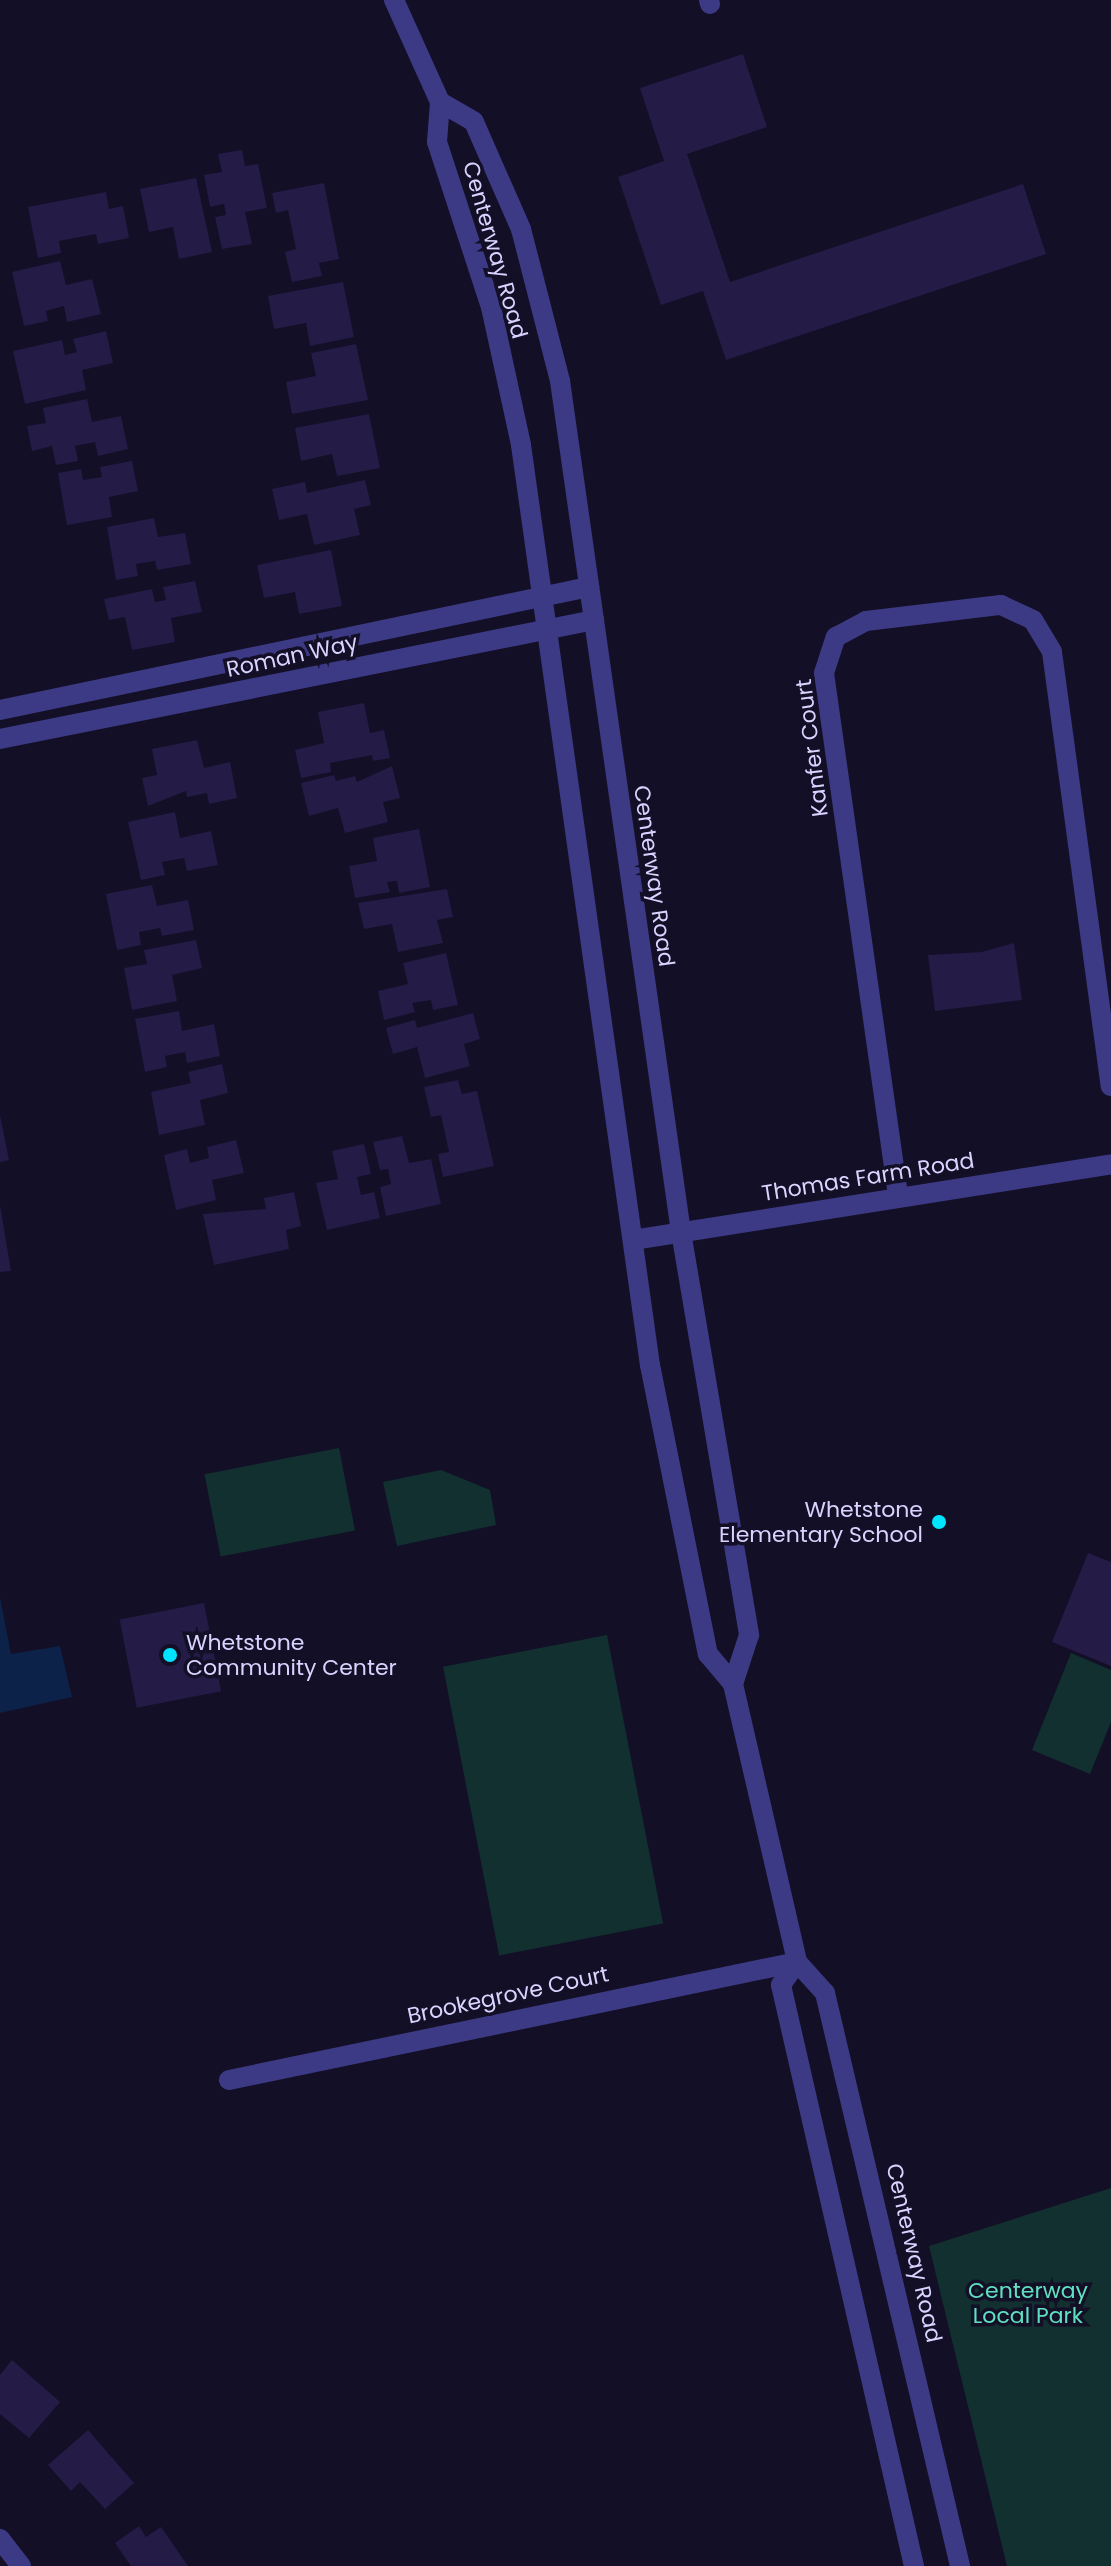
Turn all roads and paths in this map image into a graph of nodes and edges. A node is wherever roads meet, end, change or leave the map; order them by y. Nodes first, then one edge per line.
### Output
1 (394, 0) edge
2 (440, 102) junction
3 (589, 587) junction
4 (542, 597) junction
5 (594, 620) junction
6 (547, 629) junction
7 (0, 710) edge
8 (0, 739) edge
9 (1111, 1086) edge
10 (1111, 1164) edge
11 (898, 1195) junction
12 (681, 1232) junction
13 (633, 1240) junction
14 (733, 1684) junction
15 (797, 1962) junction
16 (229, 2080) dead end
17 (3, 2548) edge
18 (21, 2566) edge
19 (914, 2566) edge
20 (960, 2566) edge

1 - 2 street, Centerway Road
2 - 3 street, Centerway Road
2 - 4 street, Centerway Road
3 - 4 street, Roman Way
3 - 5 street, Centerway Road
4 - 6 street, Centerway Road
4 - 7 street, Roman Way
5 - 6 street, Roman Way
5 - 12 street, Centerway Road
6 - 8 street, Roman Way
6 - 13 street, Centerway Road
9 - 11 street, Kanfer Court
10 - 11 street, Thomas Farm Road
11 - 12 street, Thomas Farm Road
12 - 13 street, Thomas Farm Road
12 - 14 street, Centerway Road
13 - 14 street, Centerway Road
14 - 15 street, Centerway Road
15 - 16 street, Brookegrove Court
15 - 19 street
15 - 20 street, Centerway Road
17 - 18 street

